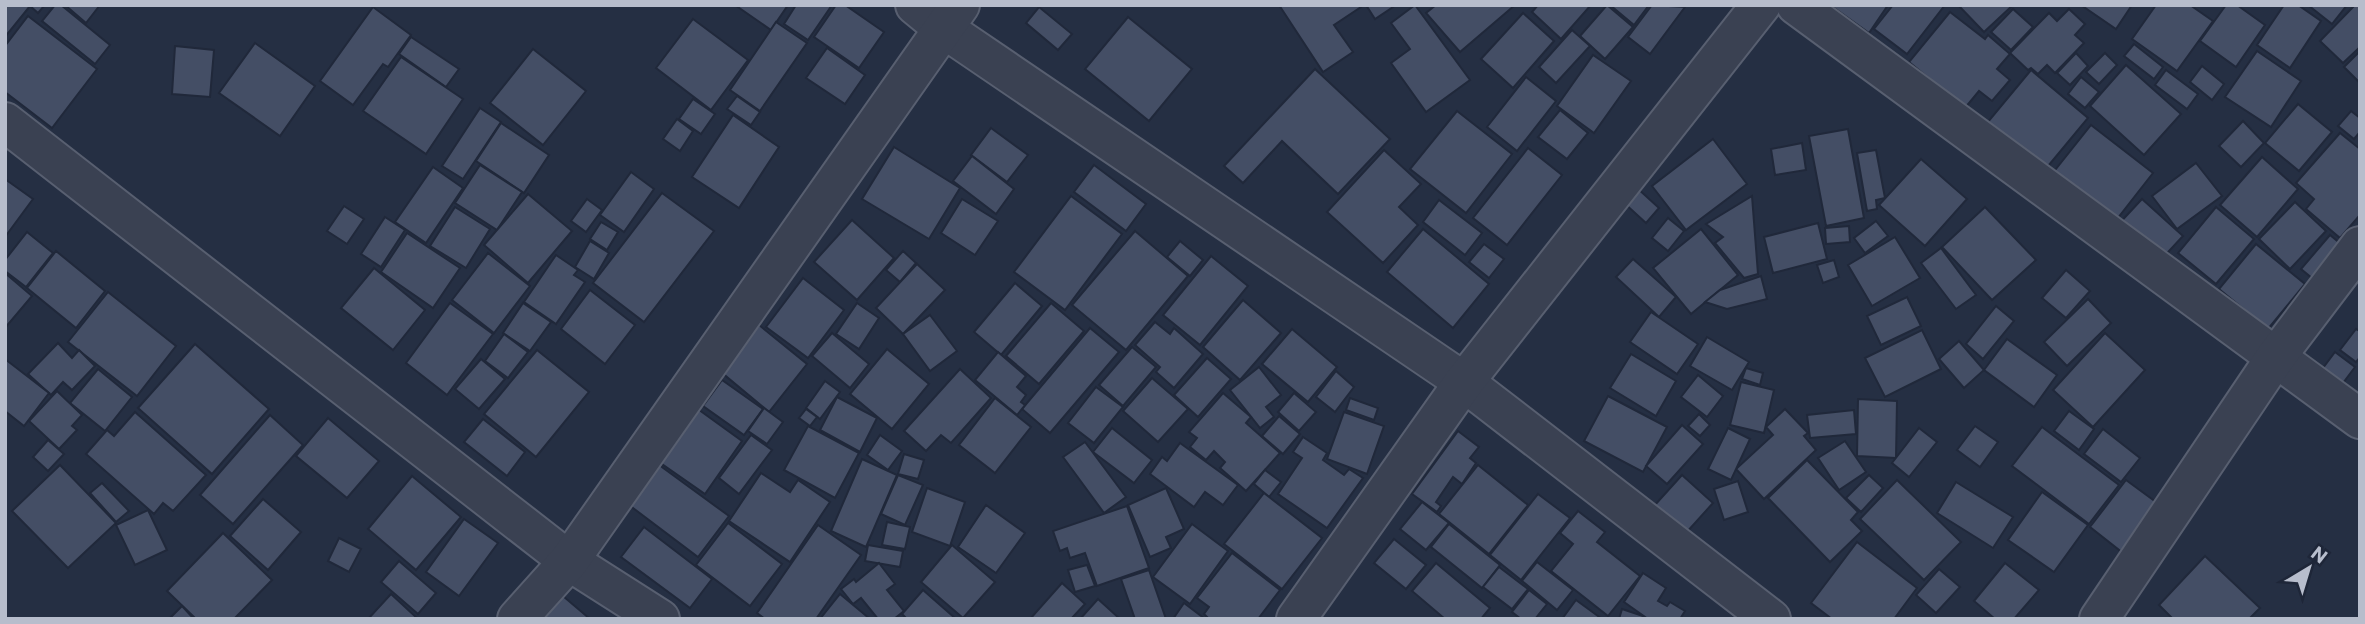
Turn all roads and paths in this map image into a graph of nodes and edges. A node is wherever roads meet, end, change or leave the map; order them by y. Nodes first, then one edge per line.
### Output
1 (1761, 5) edge
2 (1796, 5) edge
3 (939, 13) edge
4 (5, 122) edge
5 (2360, 246) edge
6 (2275, 358) junction
7 (1464, 382) junction
8 (2360, 419) edge
9 (569, 561) junction
10 (517, 619) edge
11 (660, 619) edge
12 (1296, 619) edge
13 (1771, 619) edge
14 (2099, 619) edge

1 - 7 street
2 - 6 street
3 - 7 street
3 - 9 street
4 - 9 street
5 - 6 street
6 - 8 street
6 - 14 street
7 - 12 street
7 - 13 street
9 - 10 street
9 - 11 street

